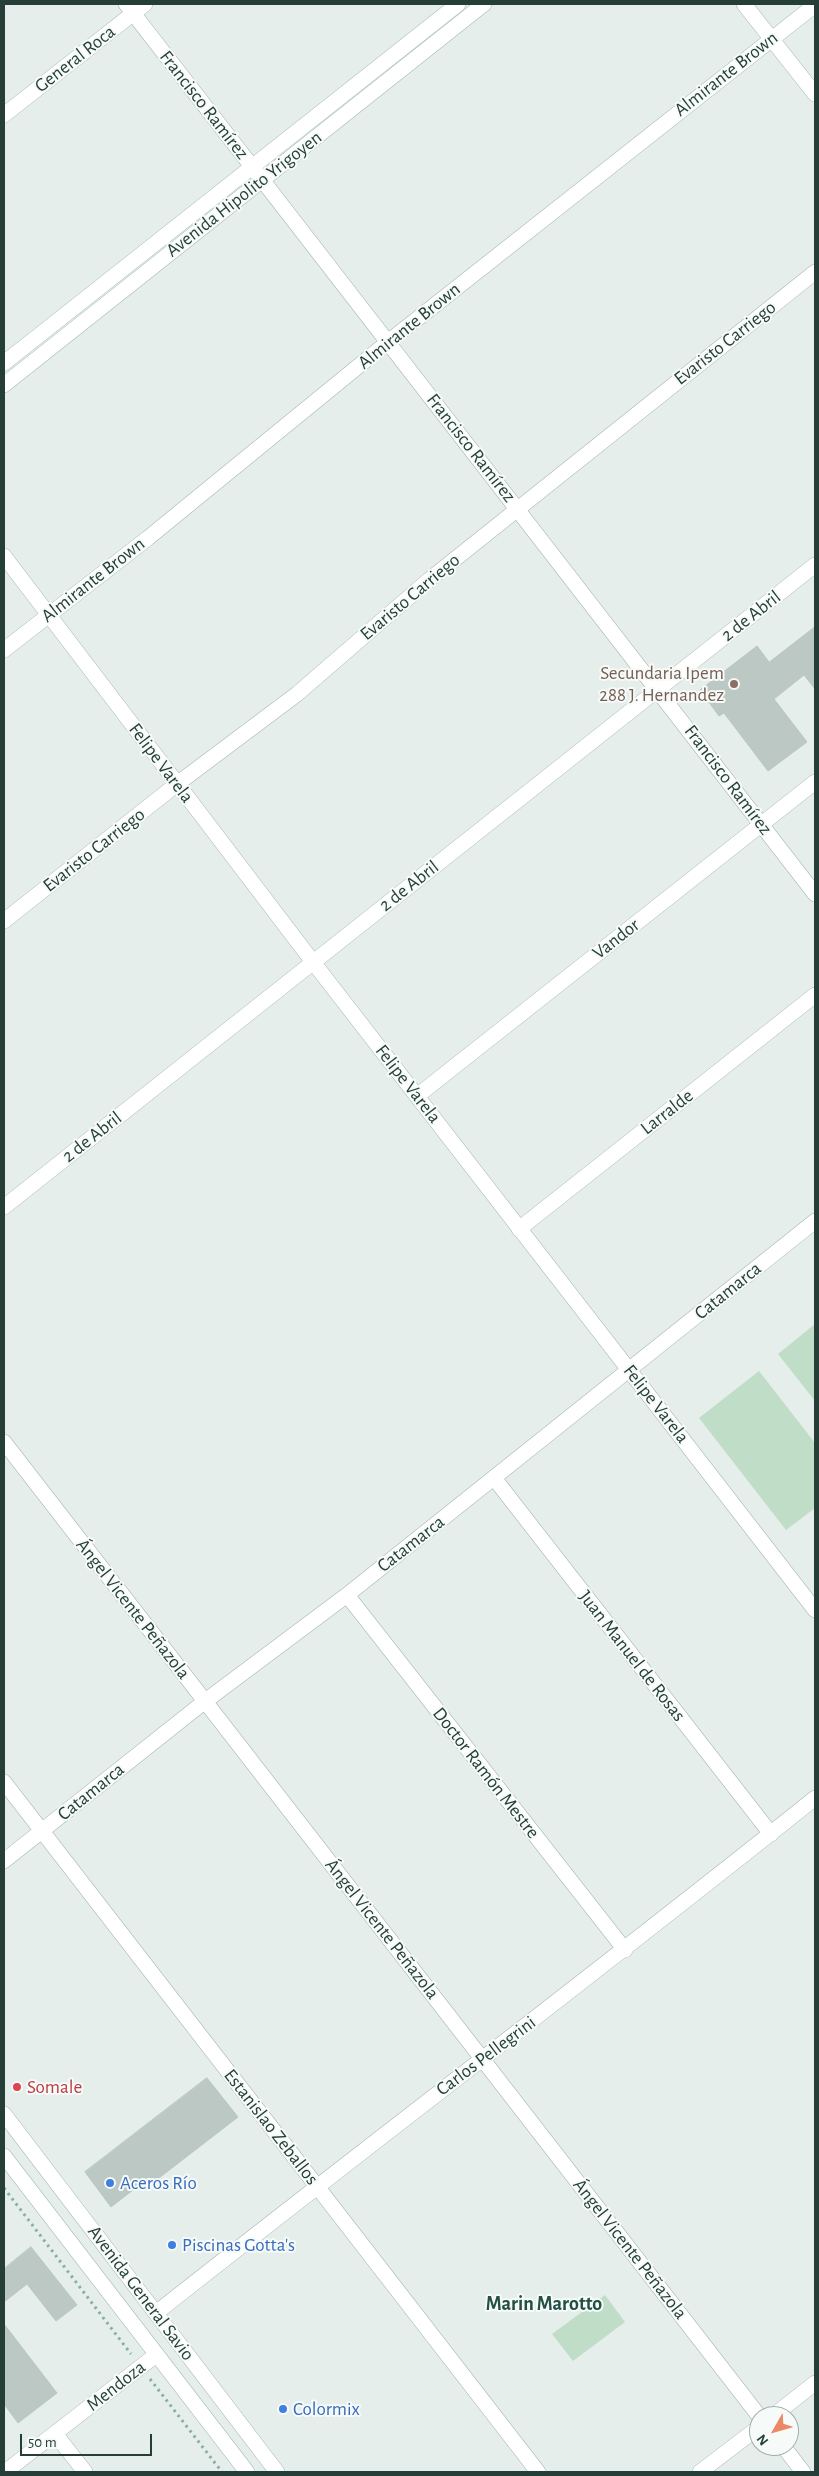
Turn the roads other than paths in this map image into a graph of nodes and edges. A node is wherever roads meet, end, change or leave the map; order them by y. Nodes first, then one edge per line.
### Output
1 (458, 4) edge
2 (484, 4) edge
3 (744, 4) edge
4 (815, 5) edge
5 (135, 7) edge
6 (771, 38) junction
7 (815, 94) edge
8 (4, 115) edge
9 (252, 167) junction
10 (261, 181) junction
11 (815, 272) edge
12 (388, 342) junction
13 (4, 362) edge
14 (4, 385) edge
15 (518, 508) junction
16 (4, 556) edge
17 (815, 565) edge
18 (50, 615) junction
19 (4, 650) edge
20 (658, 689) junction
21 (815, 782) edge
22 (177, 784) junction
23 (762, 824) junction
24 (815, 894) edge
25 (4, 921) edge
26 (313, 962) junction
27 (815, 995) edge
28 (417, 1096) junction
29 (4, 1207) edge
30 (815, 1221) edge
31 (519, 1229) junction
32 (630, 1370) junction
33 (4, 1442) edge
34 (494, 1478) junction
35 (347, 1595) junction
36 (815, 1610) edge
37 (204, 1702) junction
38 (4, 1782) edge
39 (815, 1798) edge
40 (42, 1832) junction
41 (771, 1834) junction
42 (4, 1861) edge
43 (625, 1950) junction
44 (484, 2058) junction
45 (4, 2114) edge
46 (4, 2156) edge
47 (317, 2186) junction
48 (156, 2313) junction
49 (156, 2355) junction
50 (815, 2383) edge
51 (751, 2406) edge
52 (786, 2406) edge
53 (56, 2435) junction
54 (749, 2435) edge
55 (791, 2456) edge
56 (5, 2472) edge
57 (85, 2472) edge
58 (247, 2472) edge
59 (277, 2472) edge
60 (538, 2472) edge
61 (700, 2472) edge
62 (803, 2472) edge

1 - 9 street, Avenida Hipolito Yrigoyen
2 - 10 street, Avenida Hipolito Yrigoyen
3 - 6 street
4 - 6 street, Almirante Brown
5 - 8 street, General Roca
5 - 9 street, Francisco Ramírez
6 - 7 street
6 - 12 street, Almirante Brown
9 - 10 street, Francisco Ramírez
9 - 13 street, Avenida Hipolito Yrigoyen
10 - 12 street, Francisco Ramírez
10 - 14 street, Avenida Hipolito Yrigoyen
11 - 15 street, Evaristo Carriego
12 - 15 street, Francisco Ramírez
12 - 18 street, Almirante Brown
15 - 20 street, Francisco Ramírez
15 - 22 street, Evaristo Carriego
16 - 18 street, Felipe Varela
17 - 20 street, 2 de Abril
18 - 19 street, Almirante Brown
18 - 22 street, Felipe Varela
20 - 23 street, Francisco Ramírez
20 - 26 street, 2 de Abril
21 - 23 street, Vandor
22 - 25 street, Evaristo Carriego
22 - 26 street, Felipe Varela
23 - 24 street, Francisco Ramírez
23 - 28 street, Vandor
26 - 28 street, Felipe Varela
26 - 29 street, 2 de Abril
27 - 31 street, Larralde
28 - 31 street, Felipe Varela
30 - 32 street, Catamarca
31 - 32 street, Felipe Varela
32 - 34 street, Catamarca
32 - 36 street, Felipe Varela
33 - 37 street, Ángel Vicente Peñazola
34 - 35 street, Catamarca
34 - 41 street, Juan Manuel de Rosas
35 - 37 street, Catamarca
35 - 43 street, Doctor Ramón Mestre
37 - 40 street, Catamarca
37 - 44 street, Ángel Vicente Peñazola
38 - 40 street, Estanislao Zeballos
39 - 41 street, Carlos Pellegrini
40 - 42 street, Catamarca
40 - 47 street, Estanislao Zeballos
41 - 43 street, Carlos Pellegrini
43 - 44 street, Carlos Pellegrini
44 - 47 street, Carlos Pellegrini
44 - 51 street, Ángel Vicente Peñazola
45 - 48 street, Avenida General Savio
46 - 49 street, Avenida General Savio
47 - 48 street, Carlos Pellegrini
47 - 60 street, Estanislao Zeballos
48 - 59 street, Avenida General Savio
49 - 53 street, Mendoza
49 - 58 street, Avenida General Savio
50 - 52 street
53 - 56 street, Mendoza
53 - 57 street
54 - 61 street
55 - 62 street

